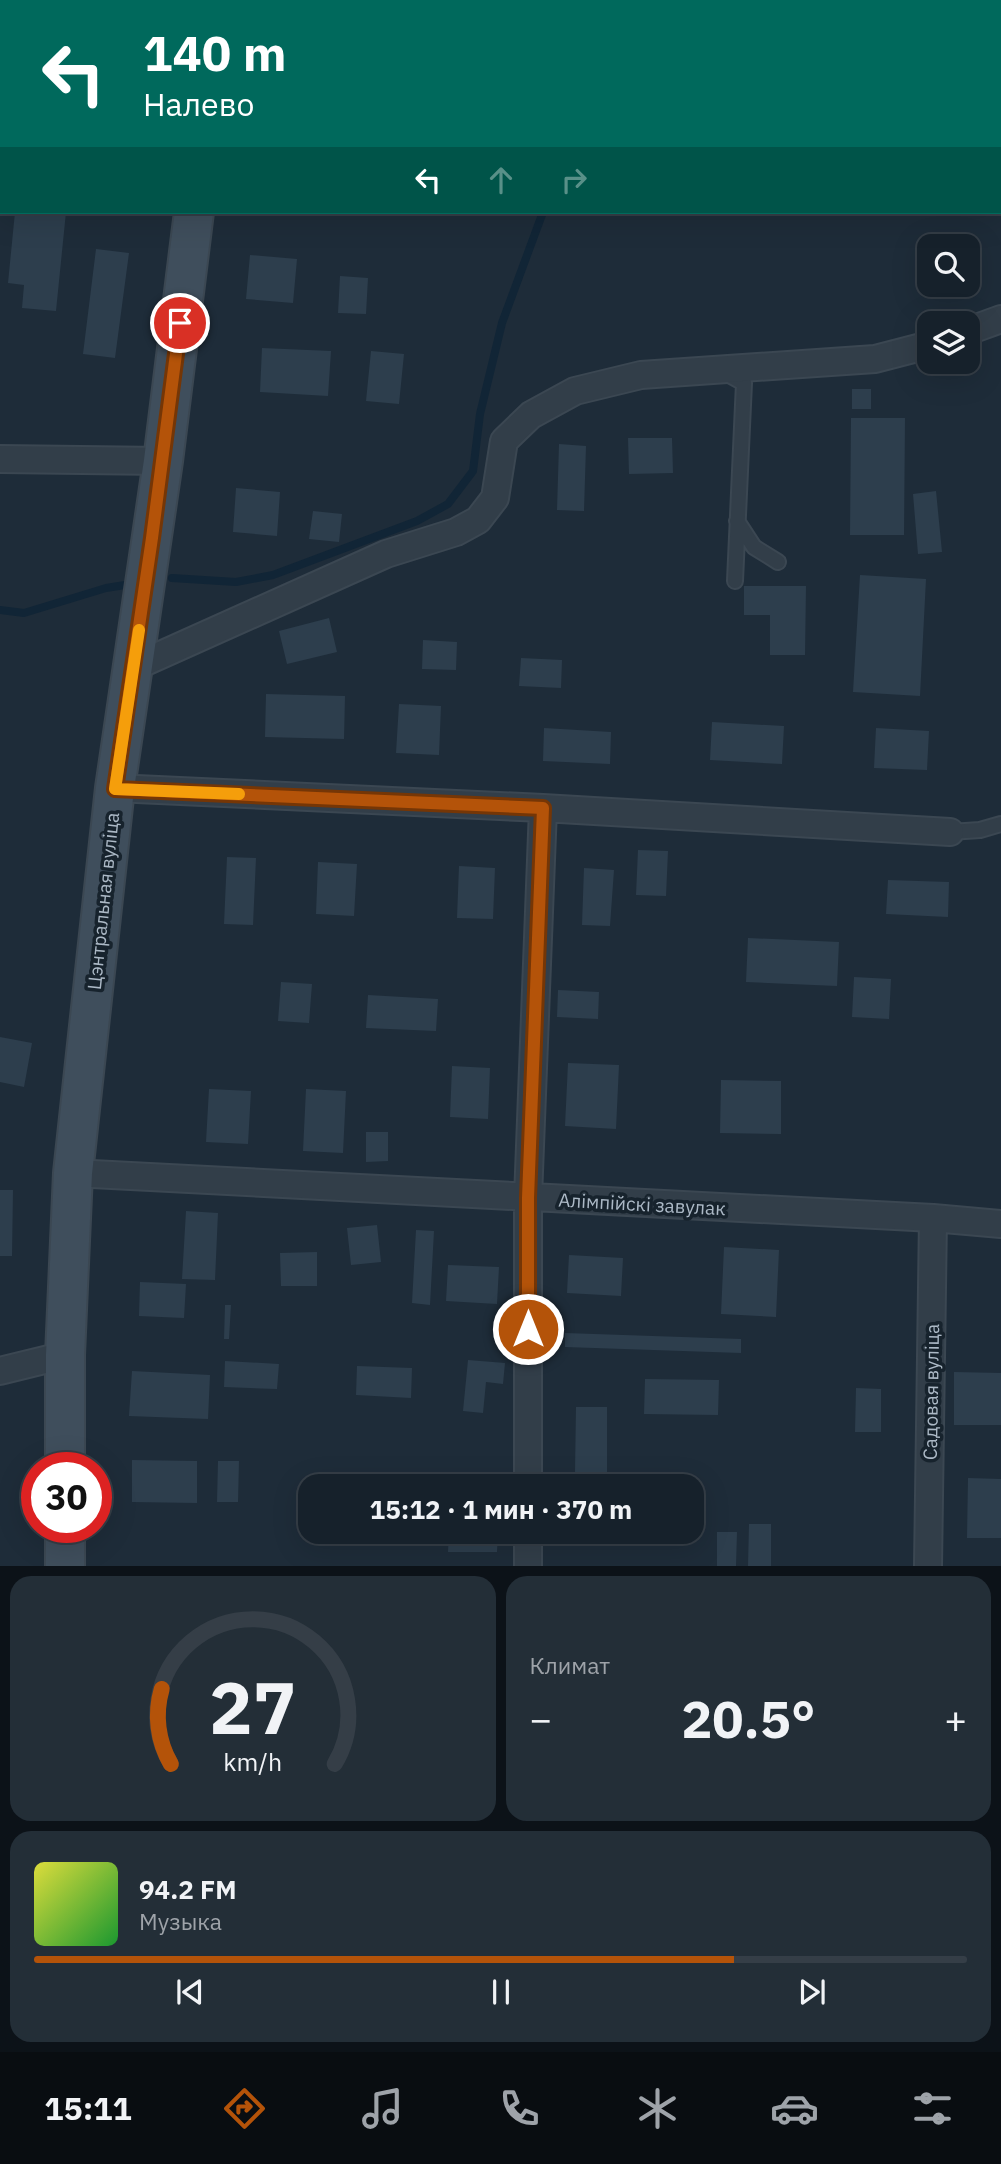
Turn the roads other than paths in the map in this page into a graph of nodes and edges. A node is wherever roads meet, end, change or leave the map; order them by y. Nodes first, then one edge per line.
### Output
1 (194, 214) edge
2 (1001, 319) edge
3 (980, 327) edge
4 (917, 348) edge
5 (717, 369) junction
6 (0, 458) edge
7 (163, 461) junction
8 (737, 521) junction
9 (778, 562) dead end
10 (735, 581) dead end
11 (134, 667) junction
12 (115, 789) junction
13 (543, 808) junction
14 (1001, 824) edge
15 (950, 832) joint
16 (73, 1172) junction
17 (528, 1198) junction
18 (933, 1218) junction
19 (1001, 1224) edge
20 (65, 1355) junction
21 (0, 1371) edge
22 (65, 1452) edge
23 (528, 1474) edge
24 (65, 1543) edge
25 (528, 1544) edge
26 (65, 1566) edge
27 (528, 1566) edge
28 (928, 1566) edge

1 - 7 street, Цэнтральная вуліца
2 - 3 street
4 - 5 street
5 - 8 lane
5 - 11 street
6 - 7 street
7 - 11 street, Цэнтральная вуліца
8 - 9 lane
8 - 10 lane
11 - 12 street, Цэнтральная вуліца
12 - 13 street
12 - 16 street, Цэнтральная вуліца
13 - 15 street
13 - 17 street
14 - 15 lane
16 - 17 street, Алімпійскі завулак
16 - 20 street, Цэнтральная вуліца
17 - 18 street, Алімпійскі завулак
17 - 23 street
18 - 19 street, Алімпійскі завулак
18 - 28 street, Садовая вуліца
20 - 21 street
20 - 22 street, Цэнтральная вуліца
24 - 26 street
25 - 27 street

